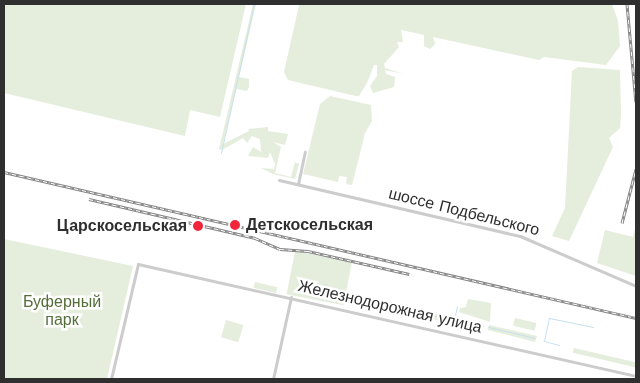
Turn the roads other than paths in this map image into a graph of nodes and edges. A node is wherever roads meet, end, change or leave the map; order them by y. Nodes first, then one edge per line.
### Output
1 (305, 152) dead end
2 (279, 180) dead end
3 (298, 184) junction
4 (636, 286) edge
5 (292, 297) junction
6 (636, 376) edge
7 (112, 379) edge
8 (273, 379) edge

1 - 3 street
2 - 3 street, шоссе Подбельского
3 - 4 street, шоссе Подбельского
5 - 6 street, Железнодорожная улица
5 - 7 street, Железнодорожная улица
5 - 8 street

